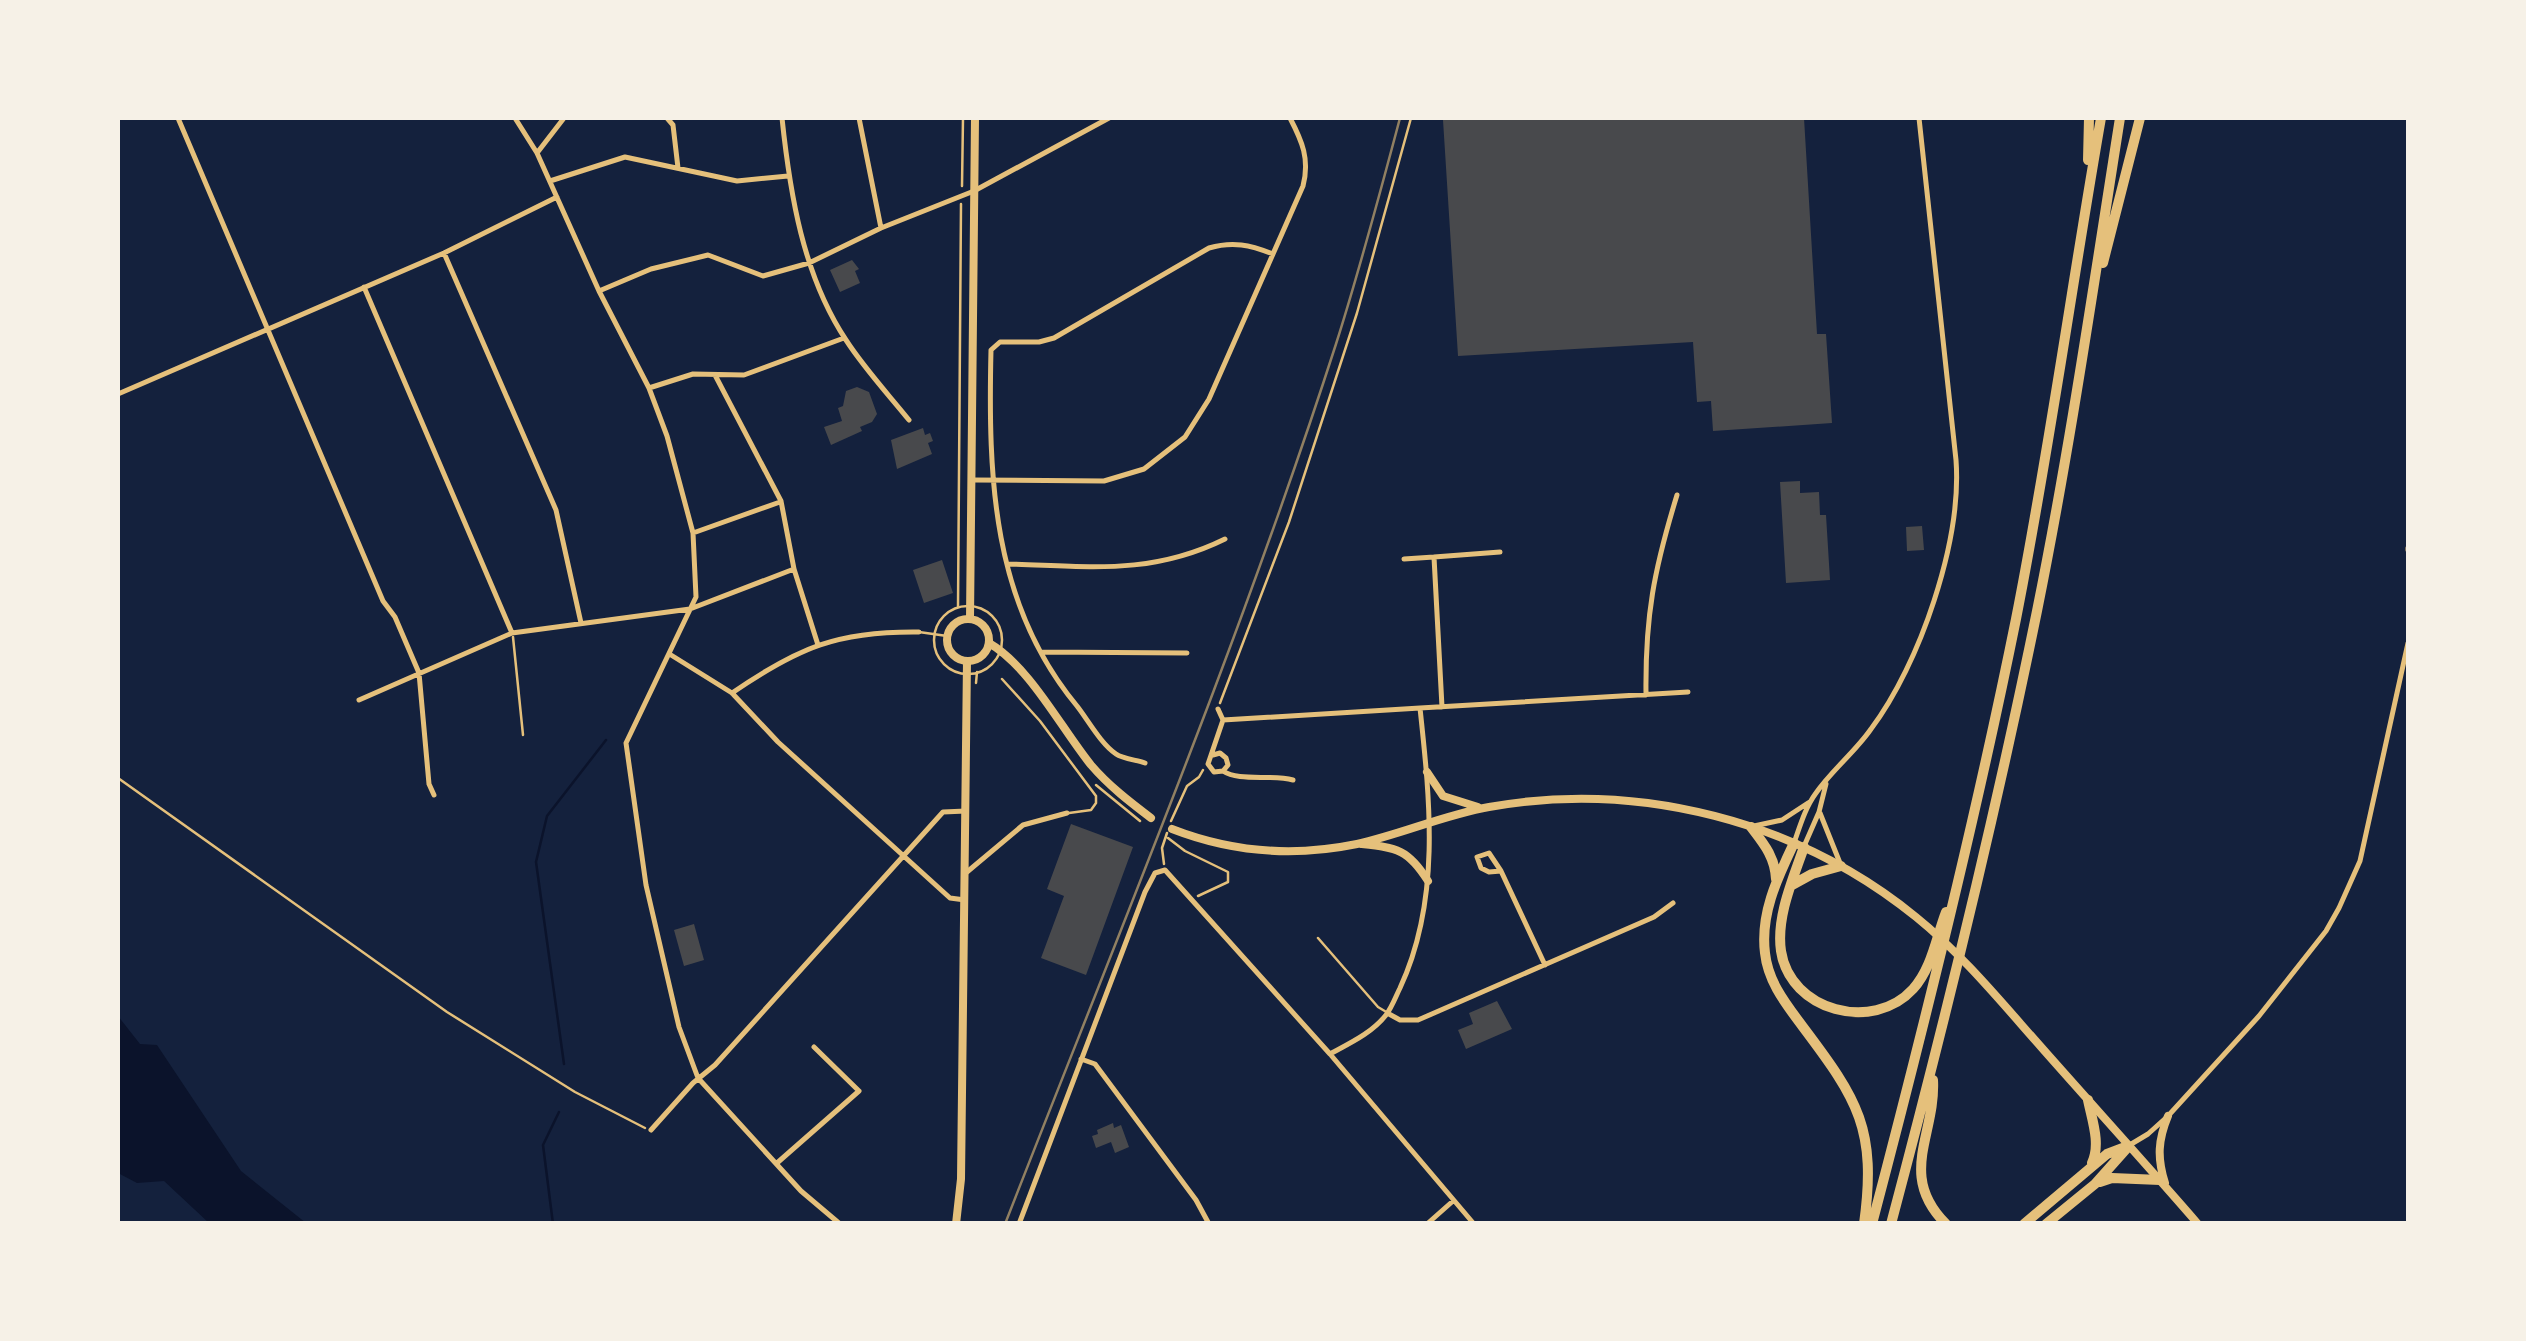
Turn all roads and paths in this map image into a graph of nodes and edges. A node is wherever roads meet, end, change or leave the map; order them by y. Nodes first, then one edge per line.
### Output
1 (178, 118) edge
2 (515, 118) edge
3 (564, 118) edge
4 (667, 118) edge
5 (782, 118) edge
6 (859, 118) edge
7 (963, 118) edge
8 (974, 118) edge
9 (1110, 118) edge
10 (1290, 118) edge
11 (1412, 118) edge
12 (1919, 118) edge
13 (2090, 118) edge
14 (2101, 118) edge
15 (2120, 118) edge
16 (2140, 118) edge
17 (537, 153) junction
18 (678, 168) junction
19 (788, 176) junction
20 (550, 181) junction
21 (974, 190) junction
22 (961, 196) junction
23 (557, 197) junction
24 (2085, 206) junction
25 (881, 228) junction
26 (444, 253) junction
27 (1273, 254) junction
28 (809, 263) junction
29 (364, 287) junction
30 (599, 291) junction
31 (2090, 312) junction
32 (267, 330) junction
33 (844, 338) junction
34 (715, 375) junction
35 (648, 388) junction
36 (118, 394) edge
37 (909, 420) dead end
38 (973, 480) junction
39 (993, 480) junction
40 (1677, 496) dead end
41 (781, 501) junction
42 (693, 533) junction
43 (1225, 539) dead end
44 (1500, 552) dead end
45 (1434, 557) junction
46 (1404, 559) dead end
47 (1007, 564) junction
48 (794, 569) junction
49 (958, 608) dead end
50 (690, 609) junction
51 (985, 611) dead end
52 (970, 619) junction
53 (582, 623) junction
54 (920, 632) joint
55 (512, 633) junction
56 (947, 636) junction
57 (989, 644) junction
58 (2408, 644) edge
59 (818, 645) junction
60 (1000, 650) junction
61 (1041, 652) junction
62 (1187, 653) dead end
63 (670, 654) junction
64 (967, 661) junction
65 (993, 662) junction
66 (977, 672) dead end
67 (419, 674) junction
68 (1002, 679) joint
69 (1688, 692) dead end
70 (732, 693) junction
71 (1646, 695) junction
72 (359, 700) dead end
73 (1442, 707) junction
74 (1420, 708) junction
75 (1218, 710) joint
76 (1223, 720) junction
77 (523, 734) dead end
78 (1212, 755) junction
79 (1146, 762) dead end
80 (1208, 764) junction
81 (1223, 771) junction
82 (1427, 772) junction
83 (118, 778) edge
84 (1293, 780) dead end
85 (1827, 780) junction
86 (434, 795) dead end
87 (1810, 802) junction
88 (1483, 808) junction
89 (966, 812) junction
90 (1819, 812) junction
91 (1067, 813) joint
92 (1174, 815) dead end
93 (1151, 818) dead end
94 (1429, 824) junction
95 (1751, 827) junction
96 (1168, 836) junction
97 (1357, 844) junction
98 (1799, 845) junction
99 (904, 854) junction
100 (1841, 866) junction
101 (1165, 870) junction
102 (1501, 871) junction
103 (967, 872) junction
104 (1428, 881) junction
105 (1776, 882) junction
106 (1792, 885) junction
107 (1192, 899) junction
108 (1954, 899) junction
109 (965, 900) junction
110 (1673, 903) dead end
111 (1318, 938) dead end
112 (1545, 965) junction
113 (1388, 1014) junction
114 (814, 1047) dead end
115 (1330, 1054) junction
116 (1081, 1059) junction
117 (1932, 1069) junction
118 (698, 1078) junction
119 (2088, 1100) junction
120 (2168, 1116) junction
121 (651, 1130) joint
122 (2128, 1146) junction
123 (777, 1163) junction
124 (2091, 1167) junction
125 (2163, 1183) junction
126 (2095, 1184) junction
127 (1453, 1200) junction
128 (840, 1224) edge
129 (956, 1224) edge
130 (1019, 1224) edge
131 (1209, 1224) edge
132 (1427, 1224) edge
133 (1474, 1224) edge
134 (1864, 1224) edge
135 (1872, 1224) edge
136 (1891, 1224) edge
137 (1946, 1224) edge
138 (2024, 1224) edge
139 (2046, 1224) edge
140 (2198, 1224) edge

1 - 32 street
2 - 17 street
3 - 17 street
4 - 18 street
5 - 19 street
6 - 25 street
7 - 22 path
8 - 21 main road
9 - 21 street
10 - 27 street
11 - 75 path
12 - 85 street
13 - 24 highway
14 - 24 highway
15 - 31 highway
16 - 31 highway
17 - 20 street
18 - 19 street
18 - 20 street
19 - 28 street
20 - 23 street
21 - 22 street
21 - 38 main road
22 - 25 street
22 - 49 path
23 - 26 street
23 - 30 street
24 - 108 highway
25 - 28 street
26 - 29 street
26 - 53 street
27 - 39 street
27 - 39 street
28 - 30 street
28 - 33 street
29 - 32 street
29 - 55 street
30 - 35 street
31 - 117 highway
32 - 36 street
32 - 67 street
33 - 34 street
33 - 37 street
34 - 35 street
34 - 41 street
35 - 42 street
38 - 39 street
38 - 52 main road
39 - 47 street
40 - 71 street
41 - 42 street
41 - 48 street
42 - 50 street
43 - 47 street
44 - 45 street
45 - 46 street
45 - 73 street
47 - 61 street
48 - 50 street
48 - 59 street
50 - 53 street
50 - 63 street
51 - 60 path
52 - 56 main road
52 - 57 main road
53 - 55 street
54 - 56 lane
54 - 59 street
55 - 67 street
55 - 77 lane
56 - 64 main road
57 - 60 main road
57 - 64 main road
58 - 120 street
59 - 70 street
60 - 65 path
60 - 93 main road
61 - 62 street
61 - 79 street
63 - 70 street
63 - 118 street
64 - 89 main road
65 - 66 path
65 - 68 path
67 - 72 street
67 - 86 street
68 - 91 lane
69 - 71 street
70 - 99 street
71 - 73 street
73 - 74 street
74 - 76 street
74 - 82 street
75 - 76 street
76 - 78 street
78 - 80 street
78 - 81 street
80 - 81 street
80 - 92 path
81 - 84 street
82 - 88 main road
82 - 94 street
83 - 121 path
85 - 87 street
85 - 90 street
87 - 95 street
87 - 98 street
88 - 94 main road
88 - 95 main road
89 - 99 street
89 - 103 main road
90 - 98 street
90 - 100 street
91 - 103 street
94 - 97 main road
94 - 104 street
95 - 98 main road
95 - 105 highway
96 - 97 main road
96 - 101 path
96 - 107 path
97 - 104 main road
98 - 100 main road
98 - 105 highway
98 - 106 highway
99 - 109 street
99 - 118 street
100 - 106 highway
100 - 119 main road
101 - 107 street
101 - 116 street
102 - 102 street
102 - 112 street
103 - 109 main road
104 - 113 street
105 - 134 highway
106 - 108 highway
107 - 115 street
108 - 135 highway
109 - 129 main road
110 - 112 street
111 - 113 lane
112 - 113 street
113 - 115 street
114 - 123 street
115 - 127 street
116 - 130 street
116 - 131 street
117 - 136 highway
117 - 137 highway
118 - 121 street
118 - 123 street
119 - 122 main road
119 - 124 highway
120 - 122 street
120 - 125 main road
122 - 124 highway
122 - 125 main road
122 - 126 highway
123 - 128 street
124 - 138 highway
125 - 126 highway
125 - 140 main road
126 - 139 highway
127 - 132 street
127 - 133 street

